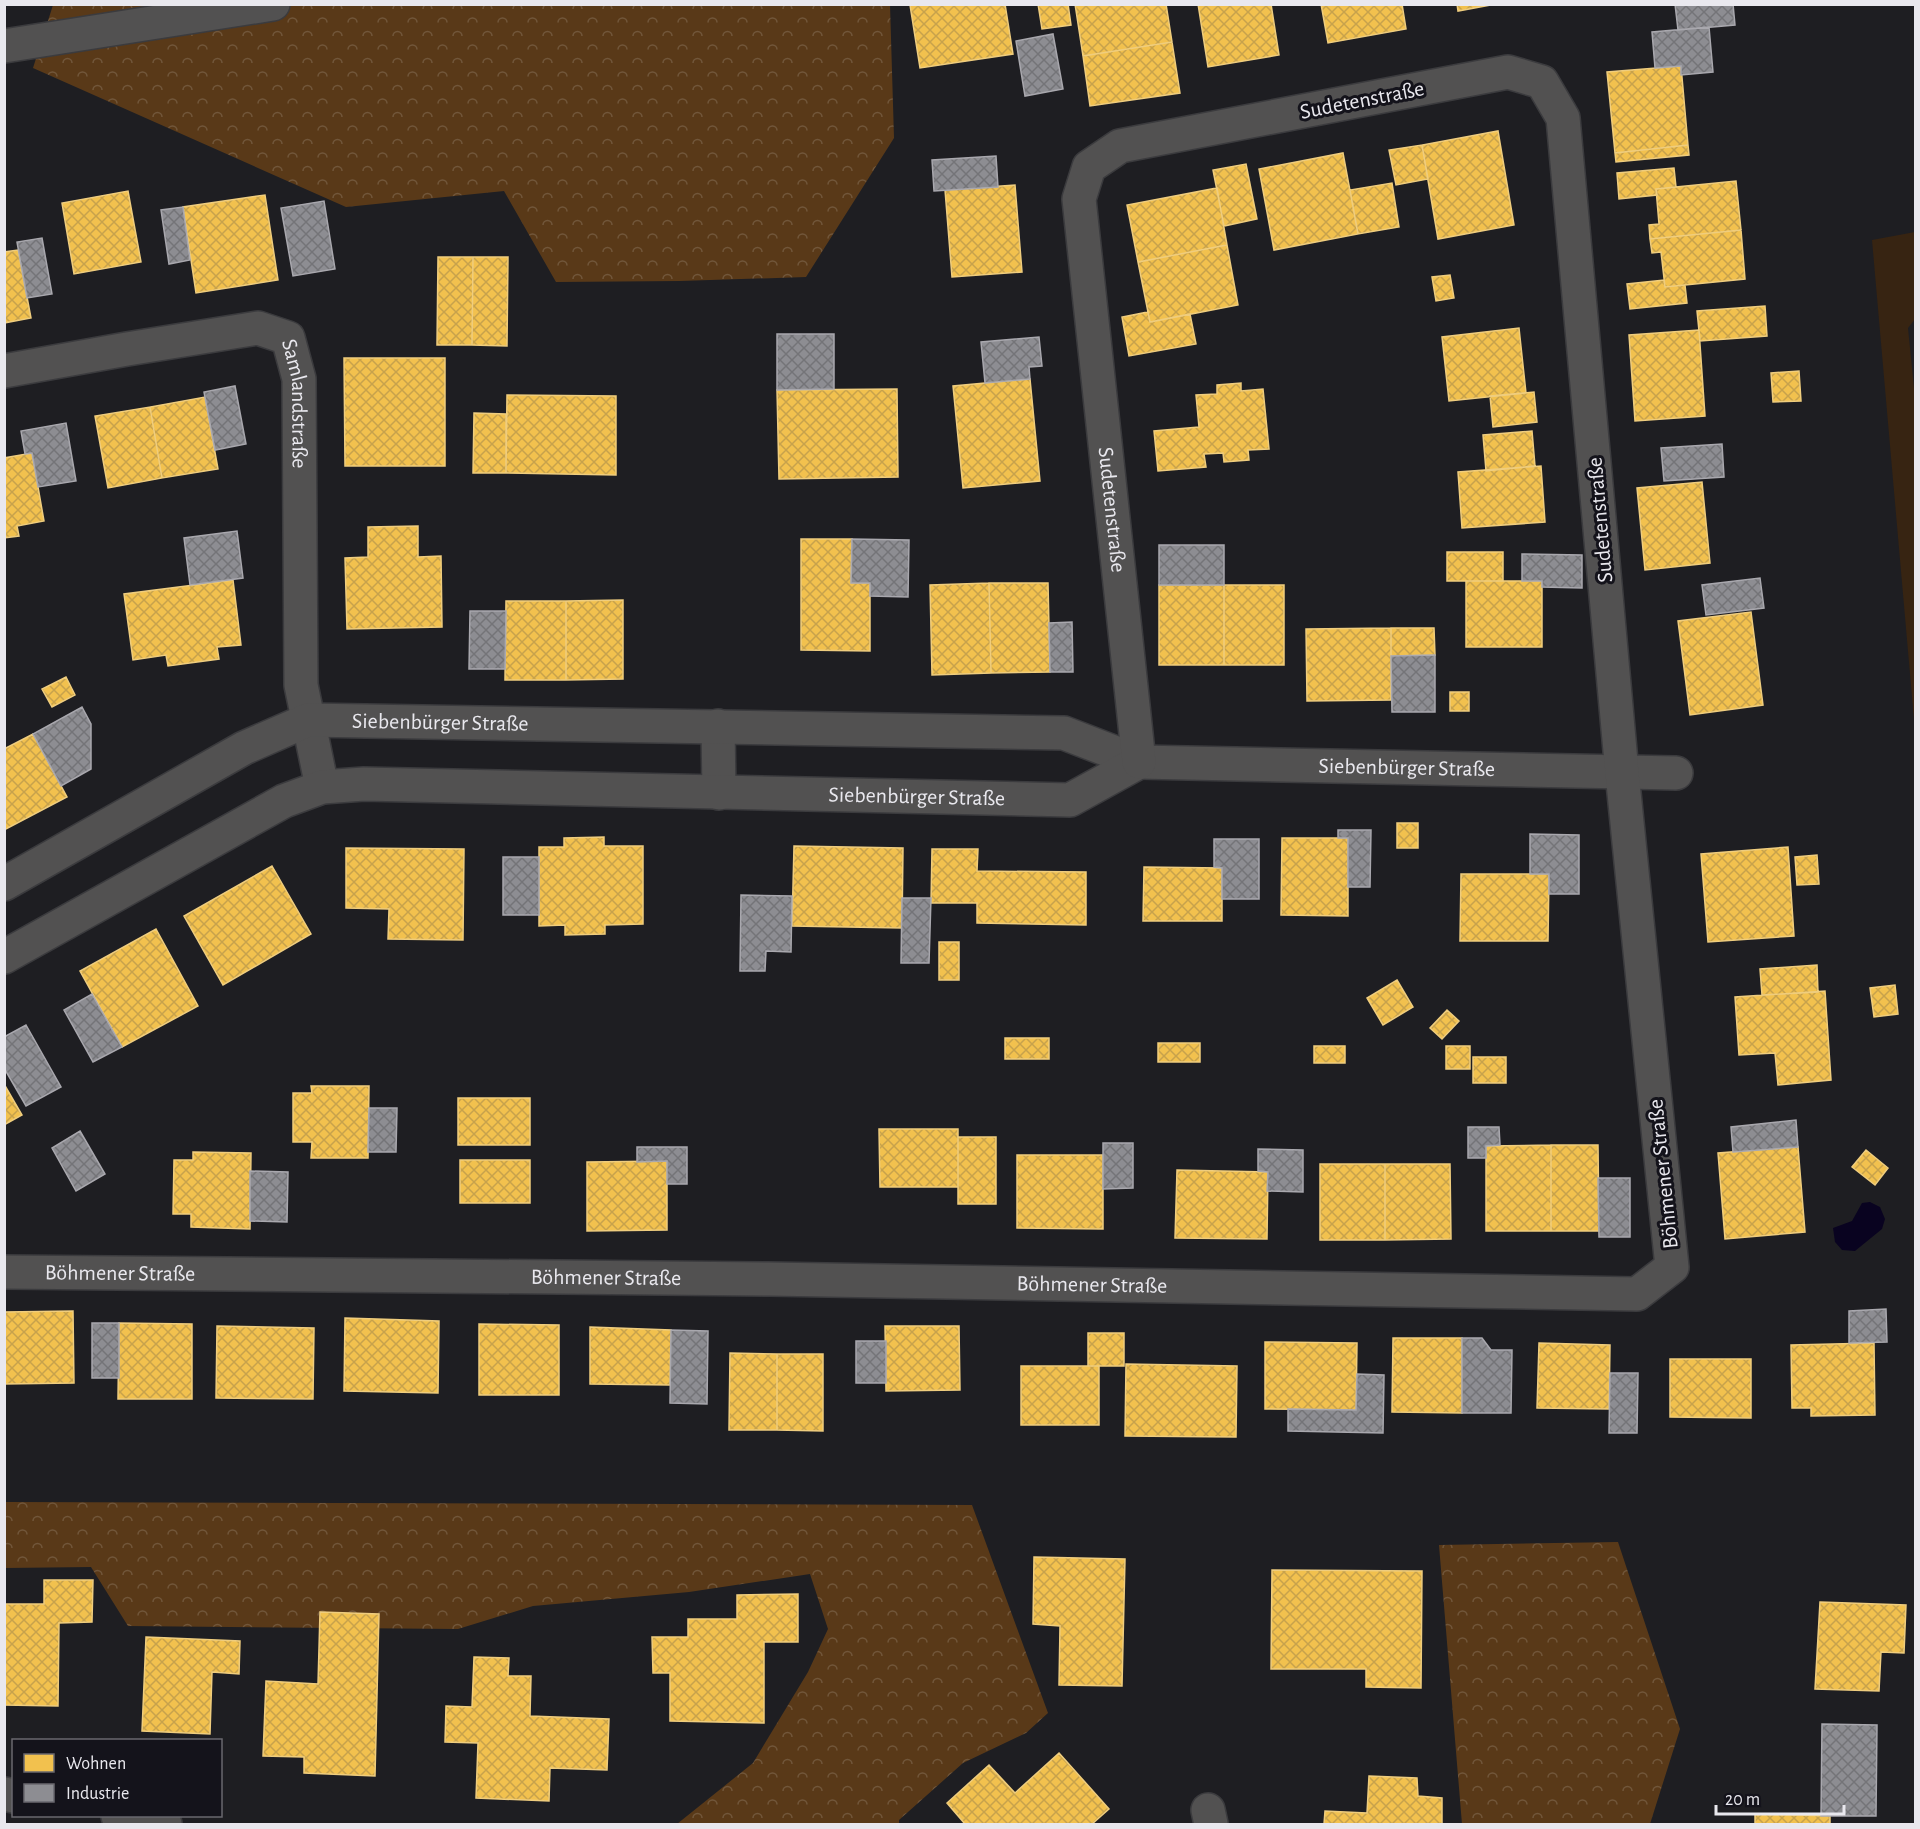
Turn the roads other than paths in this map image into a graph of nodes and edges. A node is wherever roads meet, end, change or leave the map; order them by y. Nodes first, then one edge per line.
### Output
1 (273, 4) edge
2 (4, 46) edge
3 (4, 371) edge
4 (308, 720) junction
5 (718, 726) junction
6 (1139, 762) junction
7 (1622, 773) junction
8 (1676, 773) dead end
9 (322, 787) junction
10 (719, 793) junction
11 (4, 884) edge
12 (5, 955) edge
13 (4, 1272) edge
14 (128, 1817) edge
15 (165, 1824) edge

1 - 2 street
3 - 4 street, Samlandstraße
4 - 5 street, Siebenbürger Straße
4 - 9 street
4 - 11 street, Siebenbürger Straße
5 - 6 street, Siebenbürger Straße
5 - 10 street
6 - 7 street, Siebenbürger Straße
6 - 7 street, Sudetenstraße
6 - 10 street, Siebenbürger Straße
7 - 8 street, Siebenbürger Straße
7 - 13 street, Böhmener Straße
9 - 10 street, Siebenbürger Straße
9 - 12 street, Siebenbürger Straße
14 - 15 street

